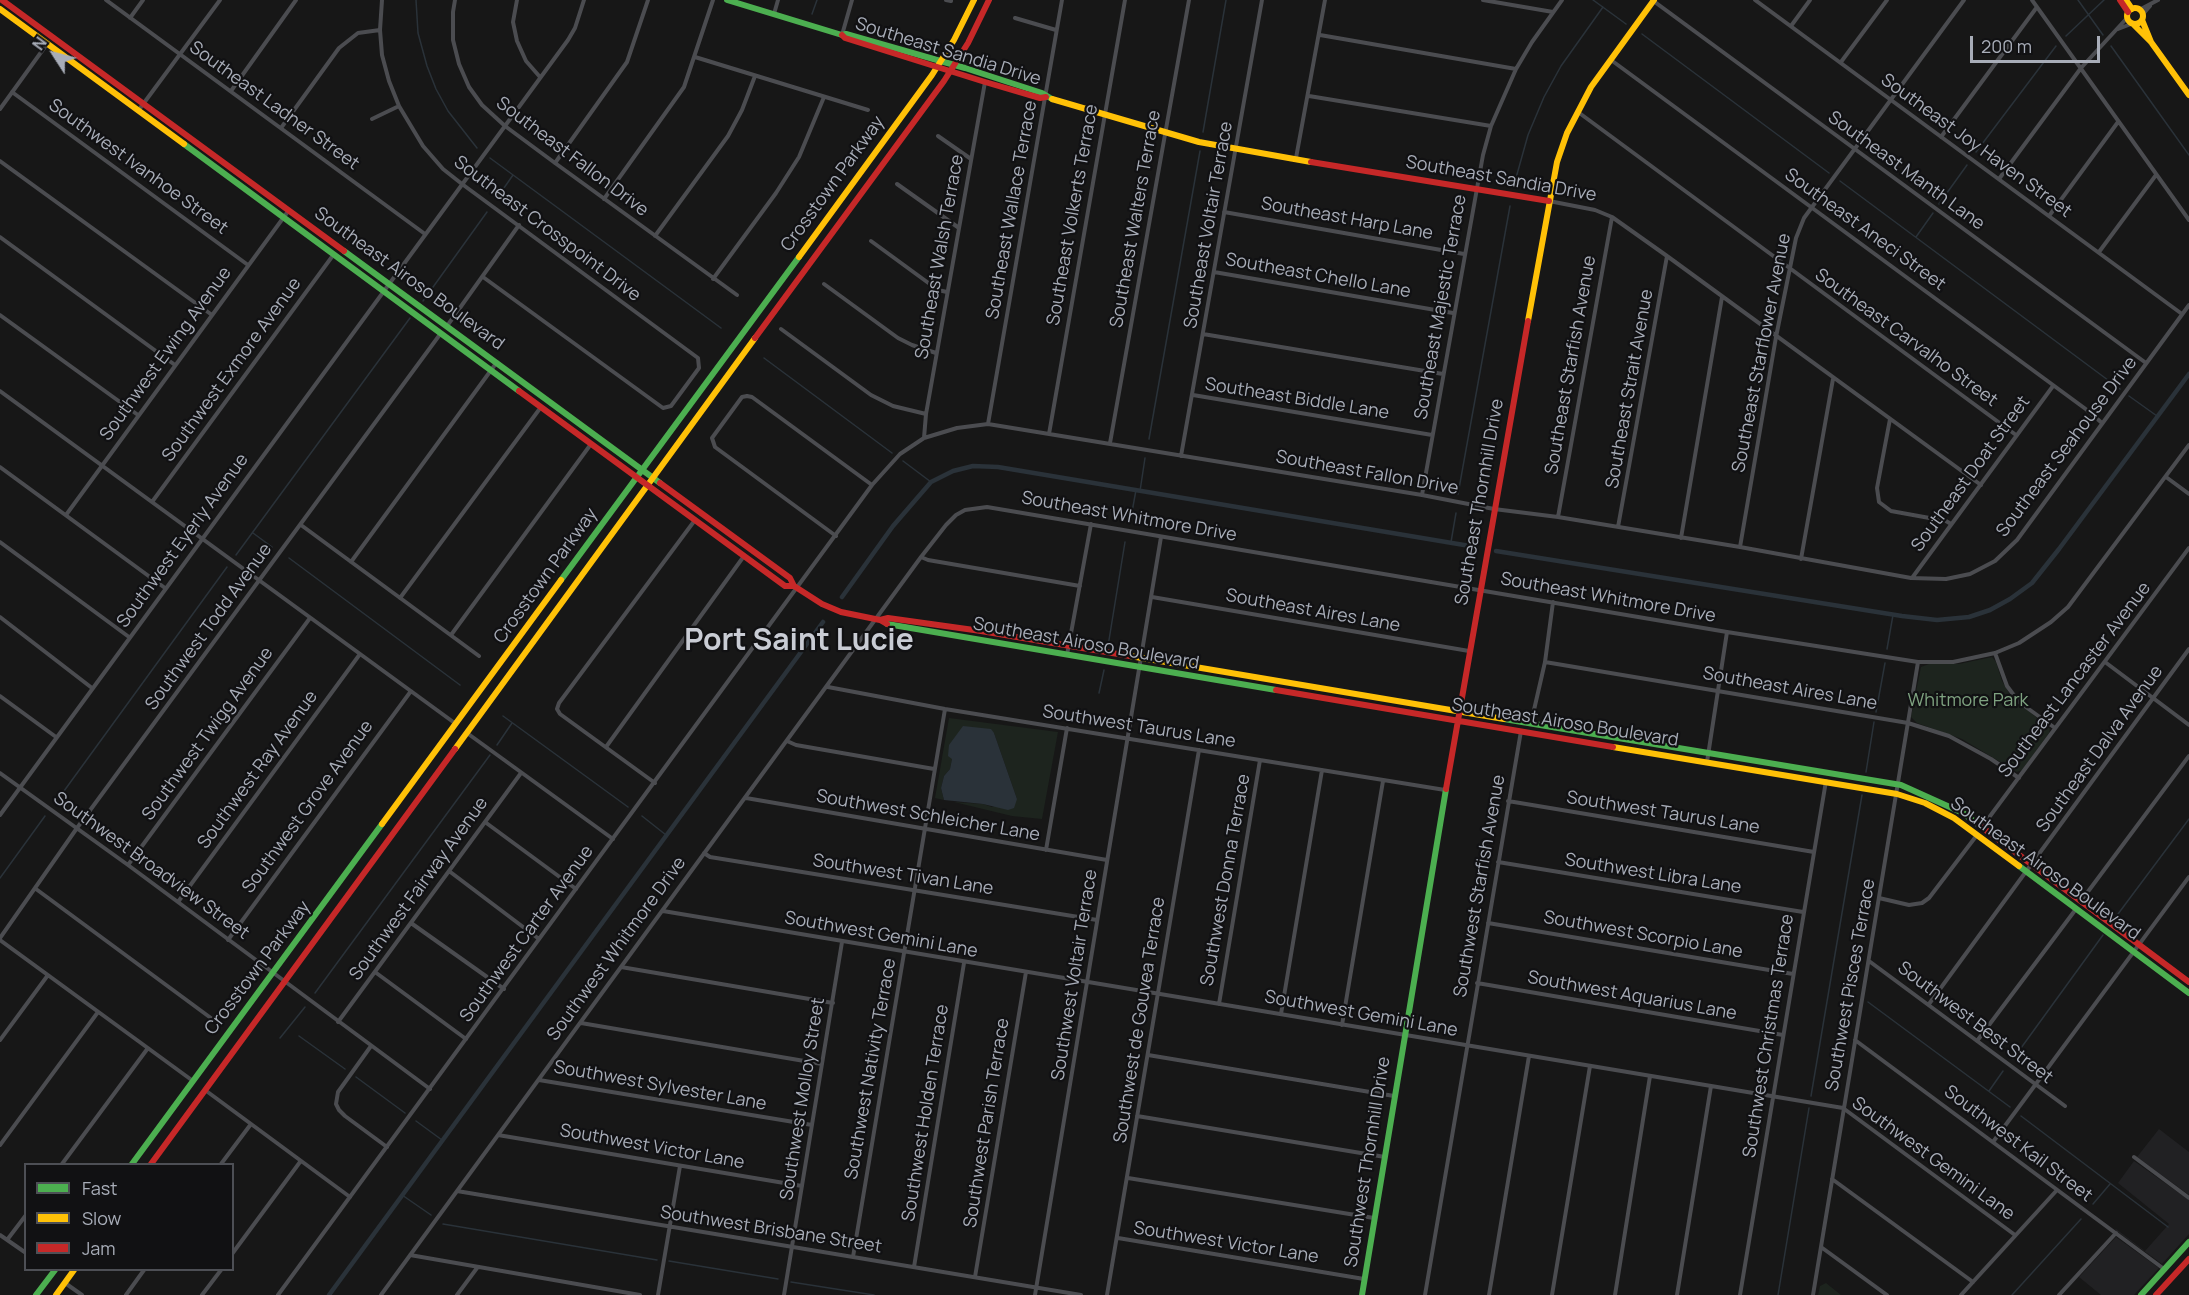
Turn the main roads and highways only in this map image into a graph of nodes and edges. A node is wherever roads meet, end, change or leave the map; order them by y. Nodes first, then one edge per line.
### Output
1 (2, 0) edge
2 (727, 0) edge
3 (974, 0) edge
4 (989, 0) edge
5 (1653, 0) edge
6 (2120, 0) edge
7 (2126, 0) edge
8 (0, 9) edge
9 (2135, 16) junction
10 (939, 64) junction
11 (953, 68) junction
12 (2189, 95) edge
13 (1046, 97) junction
14 (1549, 201) junction
15 (642, 470) junction
16 (637, 477) junction
17 (654, 478) junction
18 (648, 485) junction
19 (796, 587) junction
20 (878, 620) junction
21 (1459, 711) junction
22 (1458, 720) junction
23 (1797, 767) junction
24 (1796, 776) junction
25 (2189, 981) edge
26 (2189, 993) edge
27 (1405, 1035) joint
28 (133, 1163) edge
29 (152, 1163) edge
30 (2189, 1242) edge
31 (2189, 1252) edge
32 (2188, 1260) edge
33 (54, 1271) edge
34 (72, 1271) edge
35 (36, 1295) edge
36 (56, 1295) edge
37 (1362, 1295) edge
38 (2141, 1295) edge
39 (2156, 1295) edge

1 - 15 main road, Southeast Airoso Boulevard
2 - 10 main road, Southeast Sandia Drive
3 - 10 main road, Crosstown Parkway
4 - 11 main road, Crosstown Parkway
5 - 14 main road, Southeast Thornhill Drive
6 - 9 main road
7 - 9 main road
8 - 16 main road, Southeast Airoso Boulevard
9 - 12 main road
10 - 11 main road, Southeast Sandia Drive
10 - 15 main road, Crosstown Parkway
11 - 13 main road, Southeast Sandia Drive
11 - 13 main road, Southeast Sandia Drive
11 - 17 main road, Crosstown Parkway
13 - 14 main road, Southeast Sandia Drive
14 - 21 main road, Southeast Thornhill Drive
15 - 16 main road, Crosstown Parkway
15 - 17 main road, Southeast Airoso Boulevard
16 - 18 main road, Southeast Airoso Boulevard
16 - 28 main road, Crosstown Parkway
17 - 18 main road, Crosstown Parkway
17 - 19 main road, Southeast Airoso Boulevard
18 - 19 main road, Southeast Airoso Boulevard
18 - 29 main road, Crosstown Parkway
19 - 20 main road, Southeast Airoso Boulevard
20 - 21 main road, Southeast Airoso Boulevard
20 - 22 main road, Southeast Airoso Boulevard
21 - 22 main road, Southeast Thornhill Drive
21 - 23 main road, Southeast Airoso Boulevard
22 - 24 main road, Southeast Airoso Boulevard
22 - 27 main road, Southeast Thornhill Drive
23 - 24 main road
23 - 25 main road, Southeast Airoso Boulevard
24 - 26 main road, Southeast Airoso Boulevard
27 - 37 main road, Southwest Thornhill Drive
30 - 38 main road
31 - 32 main road
32 - 39 main road
33 - 35 main road
34 - 36 main road

